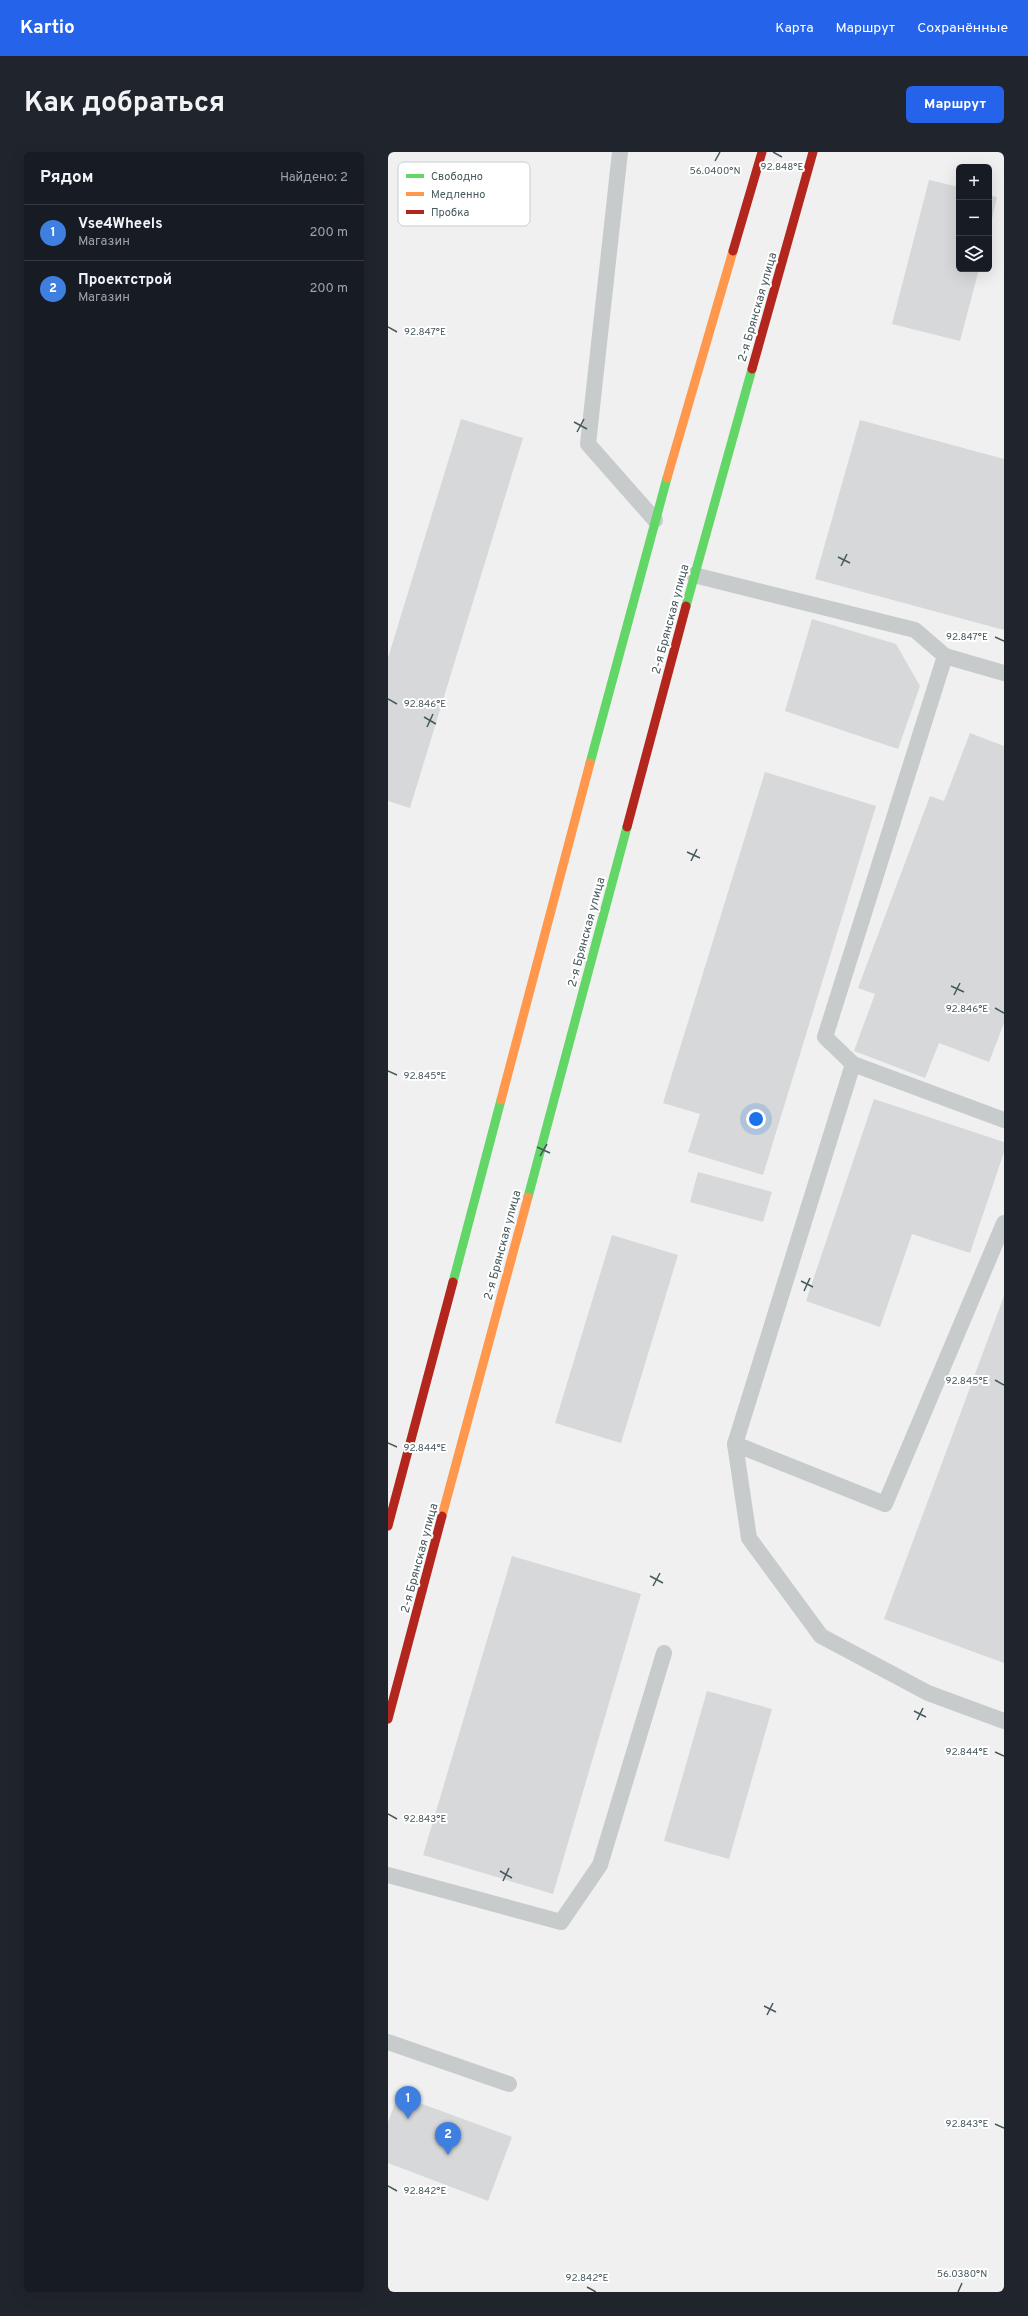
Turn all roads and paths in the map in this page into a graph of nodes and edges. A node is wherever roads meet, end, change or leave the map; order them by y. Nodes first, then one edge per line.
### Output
1 (620, 152) edge
2 (762, 152) edge
3 (813, 152) edge
4 (655, 520) junction
5 (694, 575) junction
6 (945, 656) junction
7 (1004, 673) edge
8 (853, 1064) junction
9 (1004, 1120) edge
10 (1004, 1223) edge
11 (735, 1444) junction
12 (388, 1526) edge
13 (664, 1653) dead end
14 (388, 1720) edge
15 (1004, 1721) edge
16 (388, 1875) edge
17 (388, 2042) edge
18 (509, 2084) dead end

1 - 4 lane
2 - 4 main road
3 - 5 main road, 2-я Брянская улица
4 - 12 main road
5 - 6 lane
5 - 14 main road, 2-я Брянская улица
6 - 7 lane
6 - 8 lane
8 - 9 lane
8 - 11 lane
10 - 11 lane
11 - 15 lane
13 - 16 lane
17 - 18 lane

